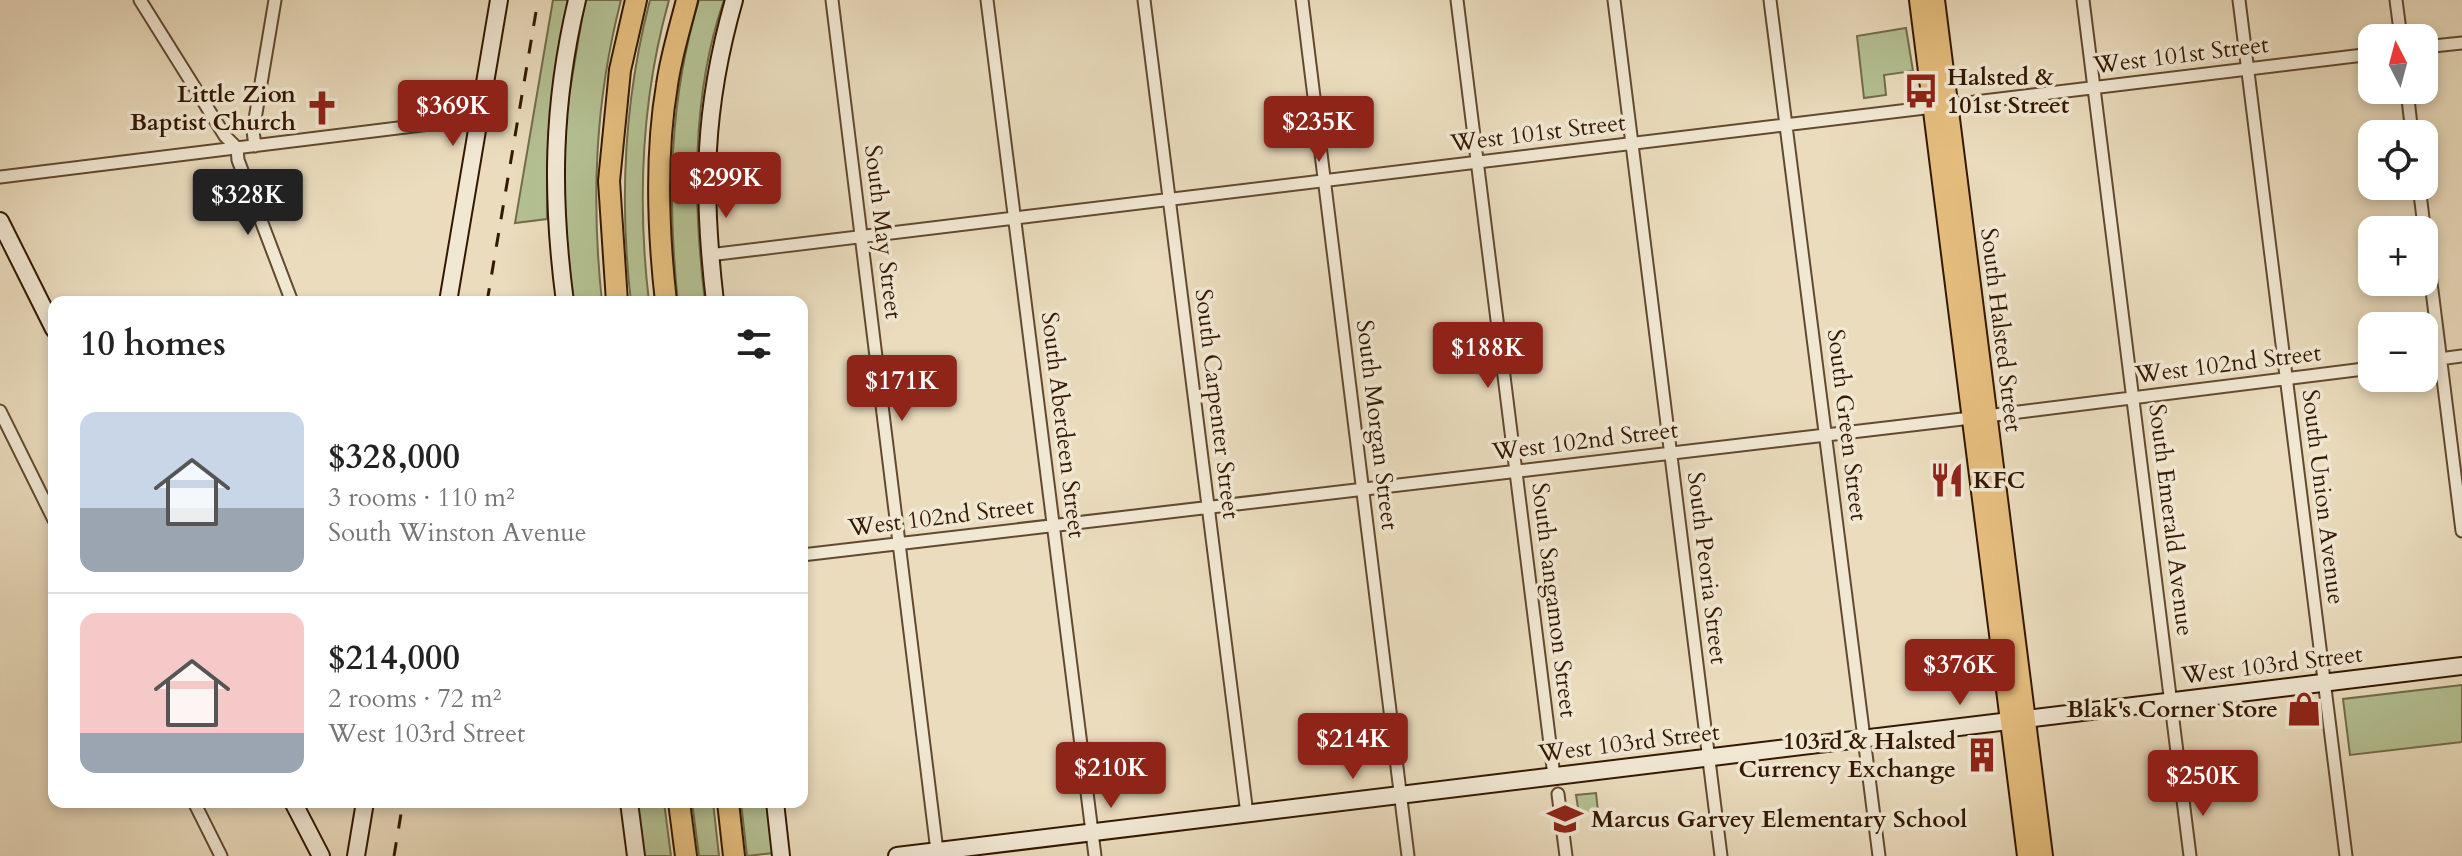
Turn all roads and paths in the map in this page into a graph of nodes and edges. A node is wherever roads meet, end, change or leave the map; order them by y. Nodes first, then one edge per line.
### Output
1 (140, 0) edge
2 (275, 0) edge
3 (499, 0) edge
4 (577, 0) edge
5 (636, 0) edge
6 (687, 0) edge
7 (734, 0) edge
8 (832, 0) edge
9 (987, 0) edge
10 (1144, 0) edge
11 (1302, 0) edge
12 (1457, 0) edge
13 (1614, 0) edge
14 (1770, 0) edge
15 (1919, 0) edge
16 (1935, 0) edge
17 (2083, 0) edge
18 (2239, 0) edge
19 (2396, 0) edge
20 (2399, 24) edge
21 (2462, 43) edge
22 (2438, 46) edge
23 (2358, 56) edge
24 (2247, 69) junction
25 (2094, 88) junction
26 (1940, 107) junction
27 (479, 118) junction
28 (1787, 125) junction
29 (1632, 144) junction
30 (255, 146) junction
31 (237, 148) junction
32 (1477, 162) junction
33 (0, 177) edge
34 (1324, 181) junction
35 (1169, 199) junction
36 (2421, 200) edge
37 (1015, 218) junction
38 (0, 221) edge
39 (861, 236) junction
40 (709, 255) junction
41 (290, 296) edge
42 (449, 296) edge
43 (564, 296) edge
44 (617, 296) edge
45 (666, 296) edge
46 (714, 296) edge
47 (48, 317) edge
48 (2462, 356) edge
49 (2438, 359) edge
50 (2441, 359) junction
51 (2358, 370) edge
52 (2286, 379) junction
53 (2133, 398) junction
54 (0, 411) edge
55 (1979, 417) junction
56 (1826, 435) junction
57 (1670, 453) junction
58 (1516, 471) junction
59 (1363, 489) junction
60 (48, 508) edge
61 (1207, 508) junction
62 (1053, 525) junction
63 (2462, 531) edge
64 (899, 544) junction
65 (808, 554) edge
66 (2462, 666) edge
67 (2324, 683) junction
68 (2171, 702) junction
69 (2017, 720) junction
70 (1864, 739) junction
71 (1709, 758) junction
72 (1554, 776) junction
73 (1558, 794) dead end
74 (1401, 795) junction
75 (197, 808) edge
76 (296, 808) edge
77 (364, 808) edge
78 (630, 808) edge
79 (680, 808) edge
80 (729, 808) edge
81 (776, 808) edge
82 (1247, 814) junction
83 (1092, 832) junction
84 (937, 851) junction
85 (221, 856) edge
86 (321, 856) edge
87 (356, 856) edge
88 (636, 856) edge
89 (686, 856) edge
90 (734, 856) edge
91 (781, 856) edge
92 (897, 856) edge
93 (1095, 856) edge
94 (1408, 856) edge
95 (1566, 856) edge
96 (1721, 856) edge
97 (1879, 856) edge
98 (2027, 856) edge
99 (2043, 856) edge
100 (2190, 856) edge
101 (2346, 856) edge

1 - 31 street
2 - 30 street
3 - 27 main road
4 - 43 main road
5 - 44 highway
6 - 45 highway
7 - 40 main road
8 - 39 street, South May Street
9 - 37 street, South Aberdeen Street
10 - 35 street, South Carpenter Street
11 - 34 street, South Morgan Street
12 - 32 street, South Sangamon Street
13 - 29 street, South Peoria Street
14 - 28 street, South Green Street
15 - 26 main road, South Halsted Street
16 - 26 main road, South Halsted Street
17 - 25 street, South Emerald Avenue
18 - 24 street, South Union Avenue
19 - 20 street
21 - 22 street
23 - 24 street, West 101st Street
24 - 25 street, West 101st Street
24 - 52 street, South Union Avenue
25 - 26 street, West 101st Street
25 - 53 street, South Emerald Avenue
26 - 28 street, West 101st Street
26 - 55 main road, South Halsted Street
27 - 30 street
27 - 42 main road
28 - 29 street, West 101st Street
28 - 56 street, South Green Street
29 - 32 street, West 101st Street
29 - 57 street, South Peoria Street
30 - 31 street
31 - 33 street
31 - 41 street
32 - 34 street, West 101st Street
32 - 58 street, South Sangamon Street
34 - 35 street, West 101st Street
34 - 59 street, South Morgan Street
35 - 37 street, West 101st Street
35 - 61 street, South Carpenter Street
36 - 50 street
37 - 39 street, West 101st Street
37 - 62 street, South Aberdeen Street
38 - 47 main road
39 - 40 street, West 101st Street
39 - 64 street, South May Street
40 - 46 main road
48 - 50 street
49 - 50 street
50 - 63 street
51 - 52 street, West 102nd Street
52 - 53 street, West 102nd Street
52 - 67 street, South Union Avenue
53 - 55 street, West 102nd Street
53 - 68 street, South Emerald Avenue
54 - 60 street
55 - 56 street, West 102nd Street
55 - 69 main road, South Halsted Street
56 - 57 street, West 102nd Street
56 - 70 street, South Green Street
57 - 58 street, West 102nd Street
57 - 71 street, South Peoria Street
58 - 59 street, West 102nd Street
58 - 72 street, South Sangamon Street
59 - 61 street, West 102nd Street
59 - 74 street, South Morgan Street
61 - 62 street, West 102nd Street
61 - 82 street, South Carpenter Street
62 - 64 street, West 102nd Street
62 - 83 street, South Aberdeen Street
64 - 65 street, West 102nd Street
64 - 84 street, South May Street
66 - 67 main road, West 103rd Street
67 - 68 main road, West 103rd Street
67 - 101 street, South Union Avenue
68 - 69 main road, West 103rd Street
68 - 100 street, South Emerald Avenue
69 - 70 main road, West 103rd Street
69 - 98 main road, South Halsted Street
69 - 99 main road, South Halsted Street
70 - 71 main road, West 103rd Street
70 - 97 street, South Green Street
71 - 72 main road, West 103rd Street
71 - 96 street, South Peoria Street
72 - 74 main road, West 103rd Street
73 - 95 street
74 - 82 main road, West 103rd Street
74 - 94 street, South Morgan Street
75 - 85 street
76 - 86 main road
77 - 87 main road
78 - 88 main road
79 - 89 highway
80 - 90 highway
81 - 91 main road
82 - 83 main road, West 103rd Street
83 - 84 main road, West 103rd Street
83 - 93 street, South Aberdeen Street
84 - 92 main road, West 103rd Street

